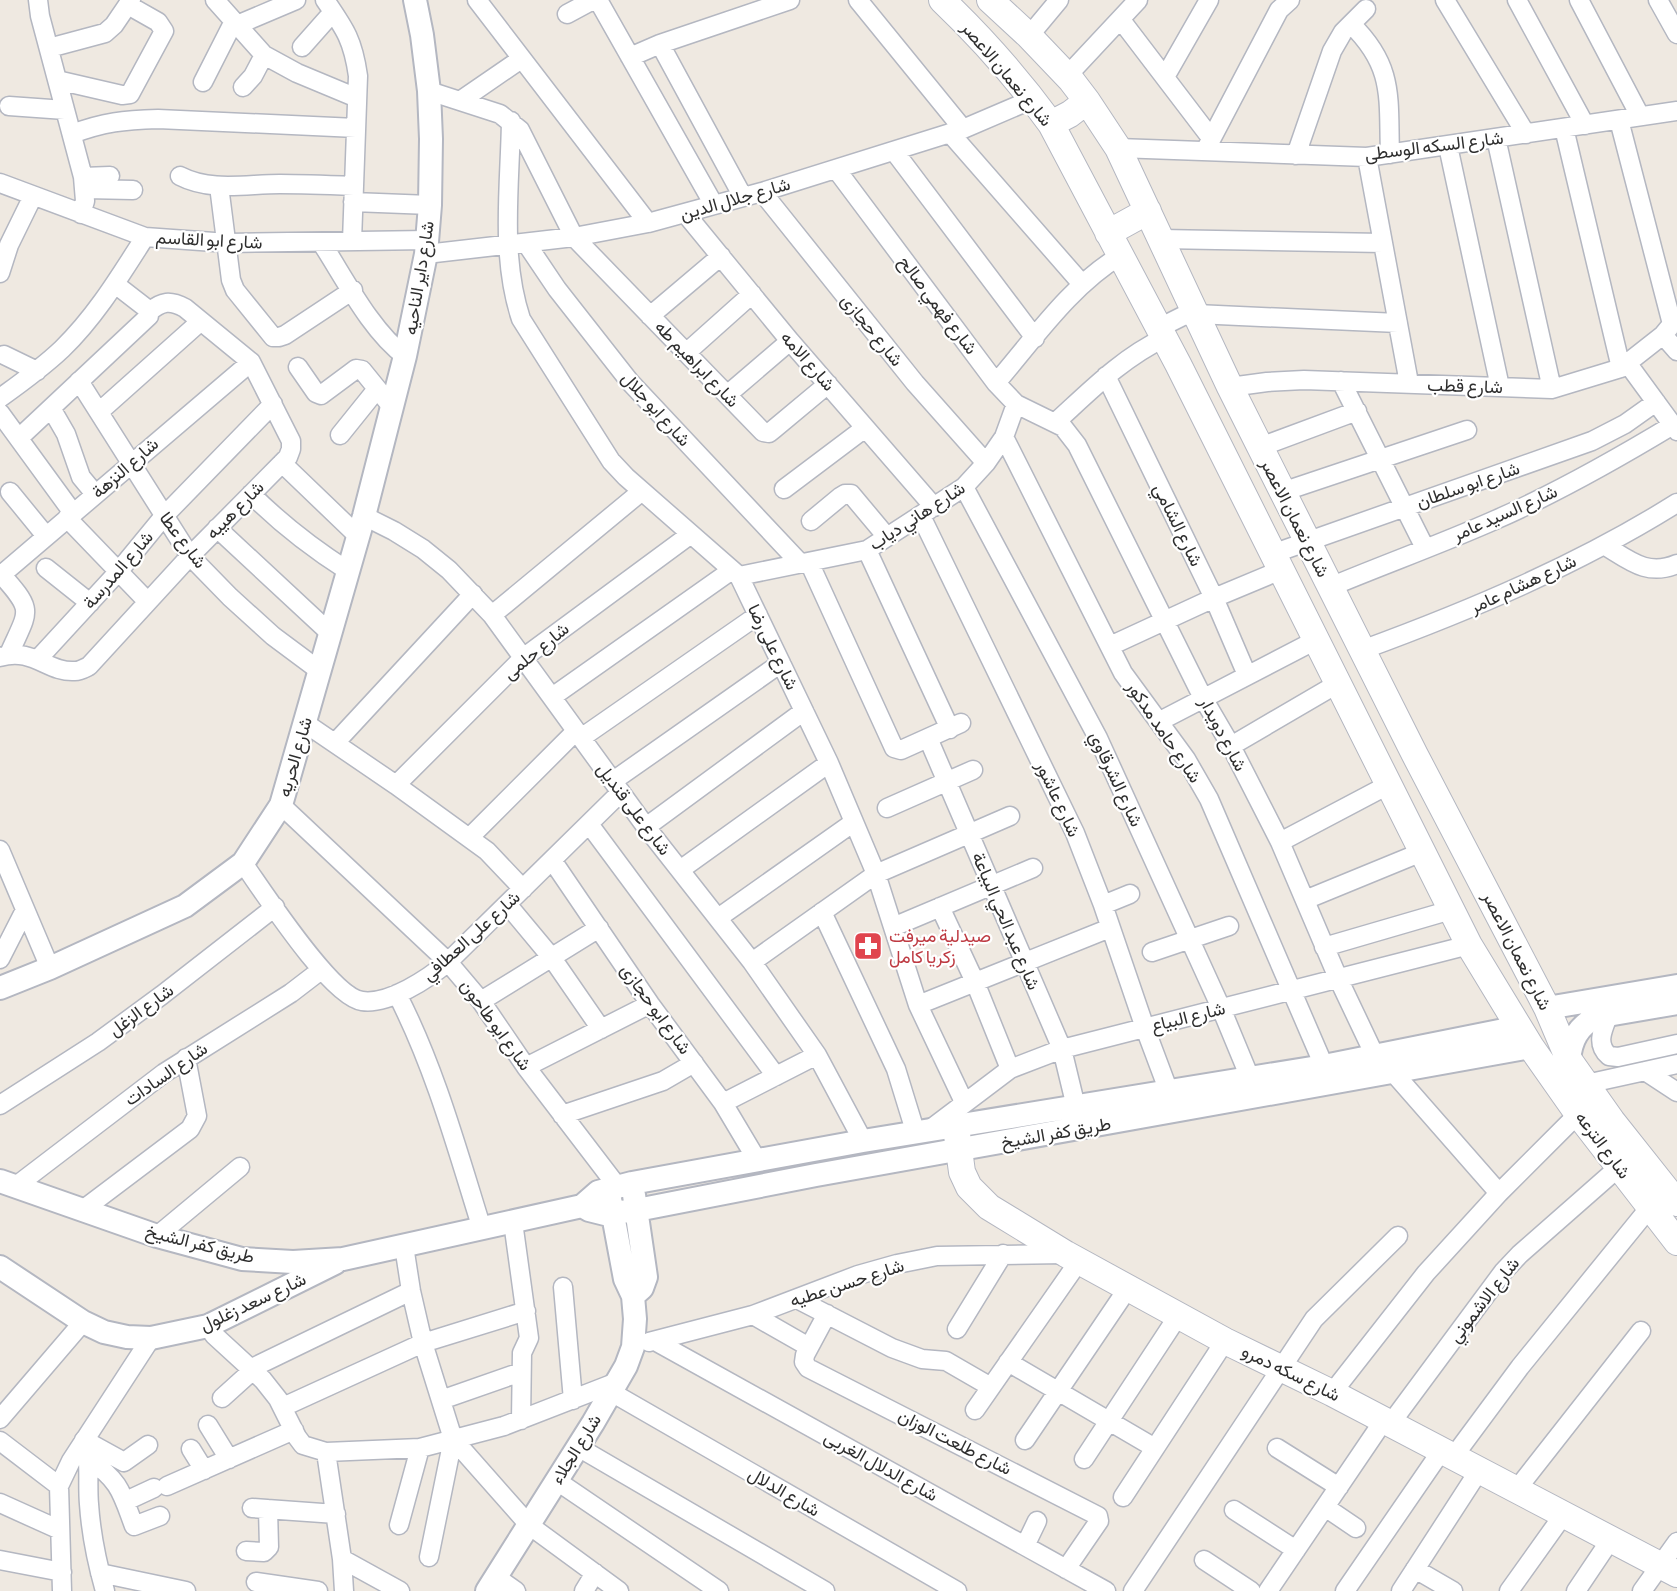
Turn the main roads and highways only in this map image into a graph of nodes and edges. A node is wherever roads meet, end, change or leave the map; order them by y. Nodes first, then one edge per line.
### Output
1 (942, 0) edge
2 (990, 0) edge
3 (1069, 78) junction
4 (1034, 101) junction
5 (1087, 101) junction
6 (1051, 123) junction
7 (1148, 211) junction
8 (1108, 233) junction
9 (1212, 349) junction
10 (1178, 364) junction
11 (1415, 755) junction
12 (1384, 778) junction
13 (1525, 1037) joint
14 (1569, 1060) joint
15 (956, 1139) road end
16 (1677, 1203) edge
17 (1677, 1240) edge
18 (1668, 1569) edge

1 - 4 main road, شارع نعمان الاعصر
2 - 3 main road, شارع نعمان الاعصر
3 - 4 main road
3 - 5 main road, شارع نعمان الاعصر
4 - 6 main road, شارع نعمان الاعصر
5 - 6 main road
5 - 7 main road, شارع نعمان الاعصر
6 - 8 main road, شارع نعمان الاعصر
7 - 8 main road
7 - 9 main road, شارع نعمان الاعصر
8 - 10 main road, شارع نعمان الاعصر
9 - 10 main road
9 - 11 main road, شارع نعمان الاعصر
10 - 12 main road, شارع نعمان الاعصر
11 - 12 main road
11 - 14 main road, شارع نعمان الاعصر
12 - 13 main road, شارع نعمان الاعصر
13 - 17 main road, شارع الترعه
14 - 16 main road, شارع الترعه
15 - 18 main road, شارع سكه دمرو

